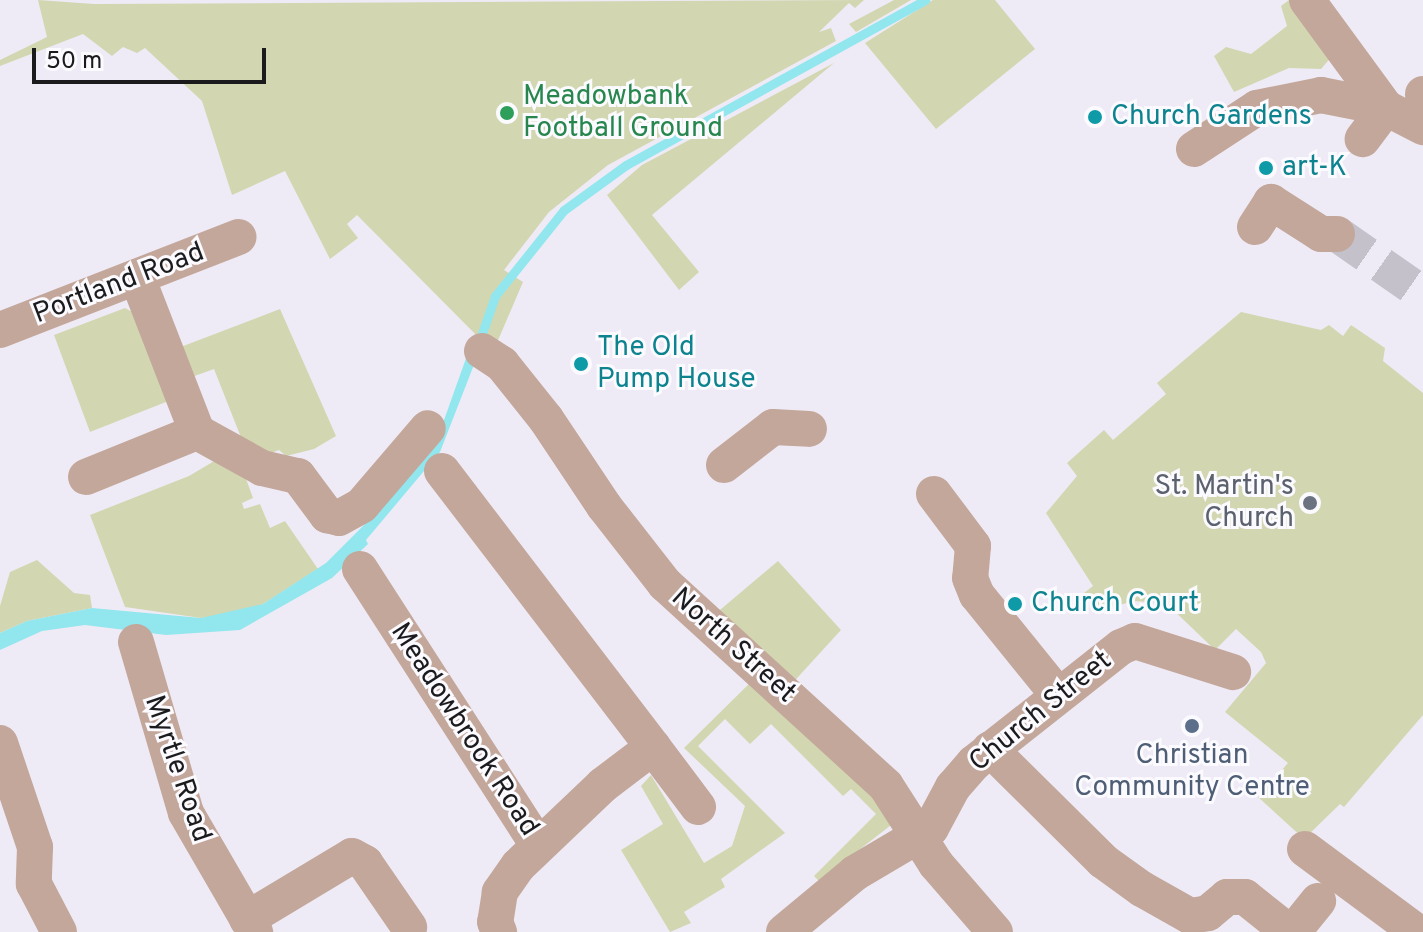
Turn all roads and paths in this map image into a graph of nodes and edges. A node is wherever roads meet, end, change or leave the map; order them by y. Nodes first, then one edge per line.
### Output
1 (1307, 0) edge
2 (1386, 108) junction
3 (1423, 127) edge
4 (1363, 139) dead end
5 (1194, 149) dead end
6 (1255, 227) dead end
7 (1337, 234) tunnel mouth
8 (239, 237) dead end
9 (137, 277) junction
10 (0, 330) edge
11 (482, 351) dead end
12 (428, 428) dead end
13 (809, 429) dead end
14 (197, 432) junction
15 (724, 465) dead end
16 (442, 471) dead end
17 (86, 477) dead end
18 (934, 494) dead end
19 (360, 569) dead end
20 (136, 642) dead end
21 (1233, 672) dead end
22 (1058, 695) junction
23 (0, 743) edge
24 (653, 747) junction
25 (990, 749) junction
26 (698, 807) dead end
27 (919, 834) junction
28 (538, 845) junction
29 (1305, 849) dead end
30 (1318, 901) dead end
31 (251, 926) edge
32 (409, 927) dead end
33 (59, 932) edge
34 (499, 932) edge
35 (784, 932) edge
36 (995, 932) edge
37 (1291, 932) edge
38 (1417, 932) edge

1 - 2 street
2 - 3 street
2 - 4 street
2 - 5 street
6 - 7 street
8 - 9 street, Portland Road
9 - 10 street, Portland Road
9 - 14 street
11 - 27 street, North Street
12 - 14 street
13 - 15 street
14 - 17 street
16 - 24 street
18 - 22 street
19 - 28 street, Meadowbrook Road
20 - 31 street, Myrtle Road
21 - 22 street, Church Street
22 - 25 street, Church Street
23 - 33 street
24 - 26 street
24 - 28 street
25 - 27 street, Church Street
25 - 37 street
27 - 35 street, Church Street
27 - 36 street, North Street
28 - 34 street, Meadowbrook Road
29 - 38 street
30 - 37 street
31 - 32 street

